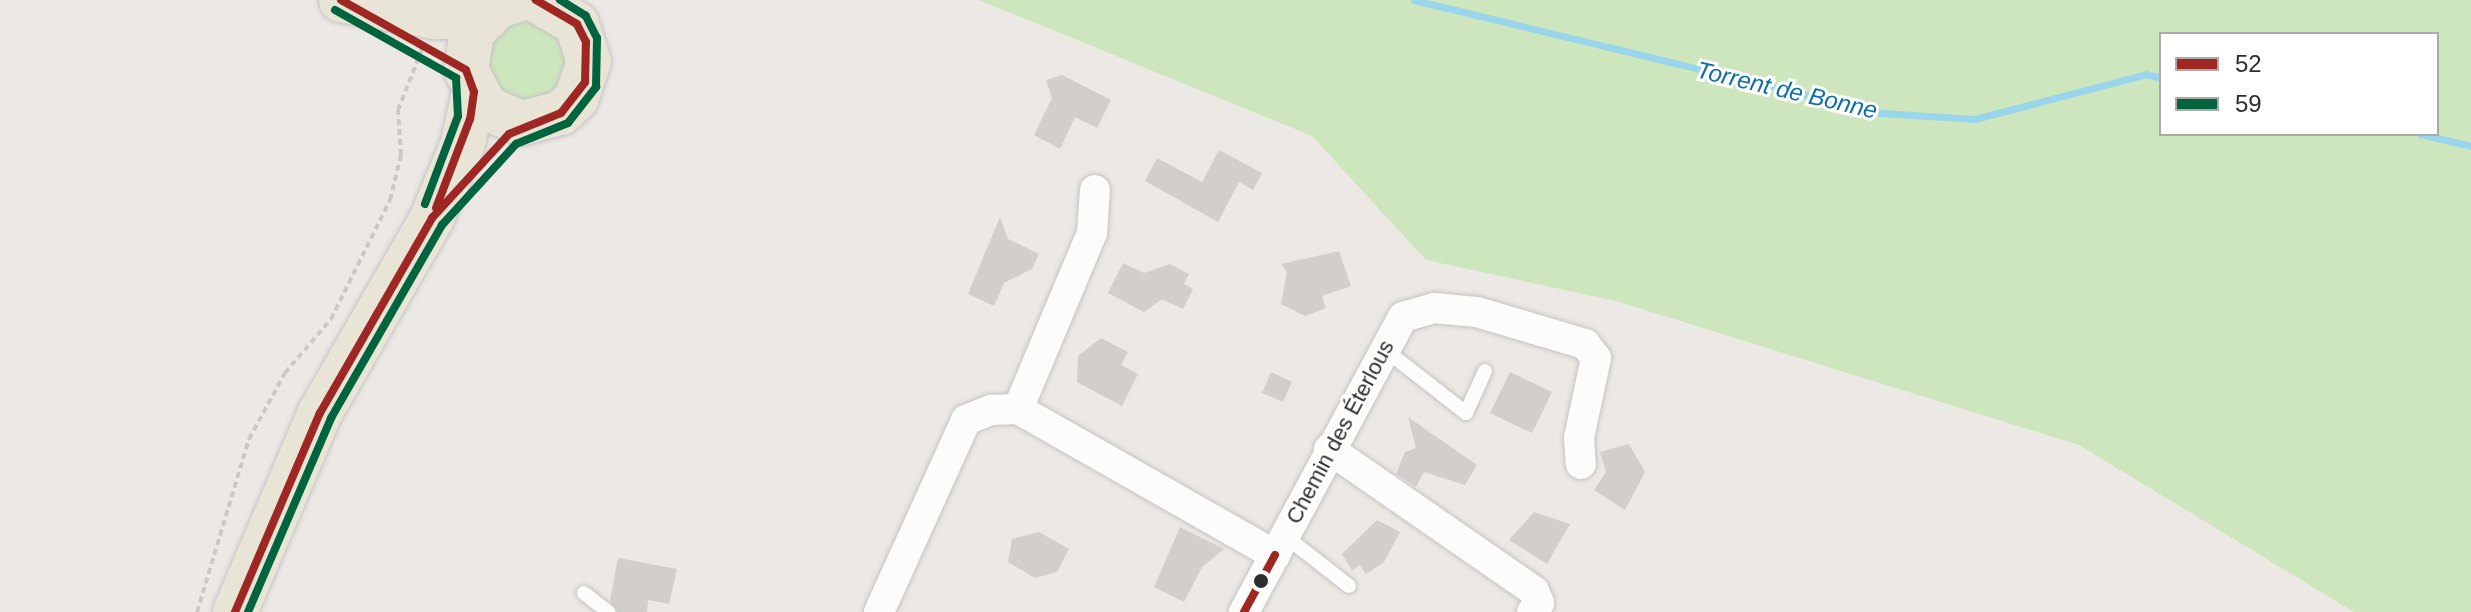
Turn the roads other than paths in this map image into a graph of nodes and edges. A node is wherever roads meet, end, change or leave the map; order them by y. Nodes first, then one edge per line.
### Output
1 (536, 0) edge
2 (343, 1) edge
3 (500, 8) edge
4 (470, 81) junction
5 (522, 123) junction
6 (1095, 190) dead end
7 (432, 218) junction
8 (1384, 349) junction
9 (1485, 371) dead end
10 (1018, 409) junction
11 (1329, 449) junction
12 (1581, 464) dead end
13 (1280, 546) junction
14 (1349, 586) dead end
15 (584, 593) dead end
16 (235, 612) edge
17 (608, 612) edge
18 (879, 612) edge
19 (1244, 612) edge
20 (1532, 612) edge

1 - 5 main road
2 - 3 main road
2 - 4 main road
3 - 4 main road
4 - 5 main road
4 - 7 main road
5 - 7 main road
6 - 10 street
7 - 16 main road
8 - 9 lane
8 - 11 street, Chemin des Éterlous
8 - 12 street, Chemin des Éterlous
10 - 13 street
10 - 18 street
11 - 13 street, Chemin des Éterlous
11 - 20 street
13 - 14 lane
13 - 19 street, Chemin des Éterlous
15 - 17 lane

